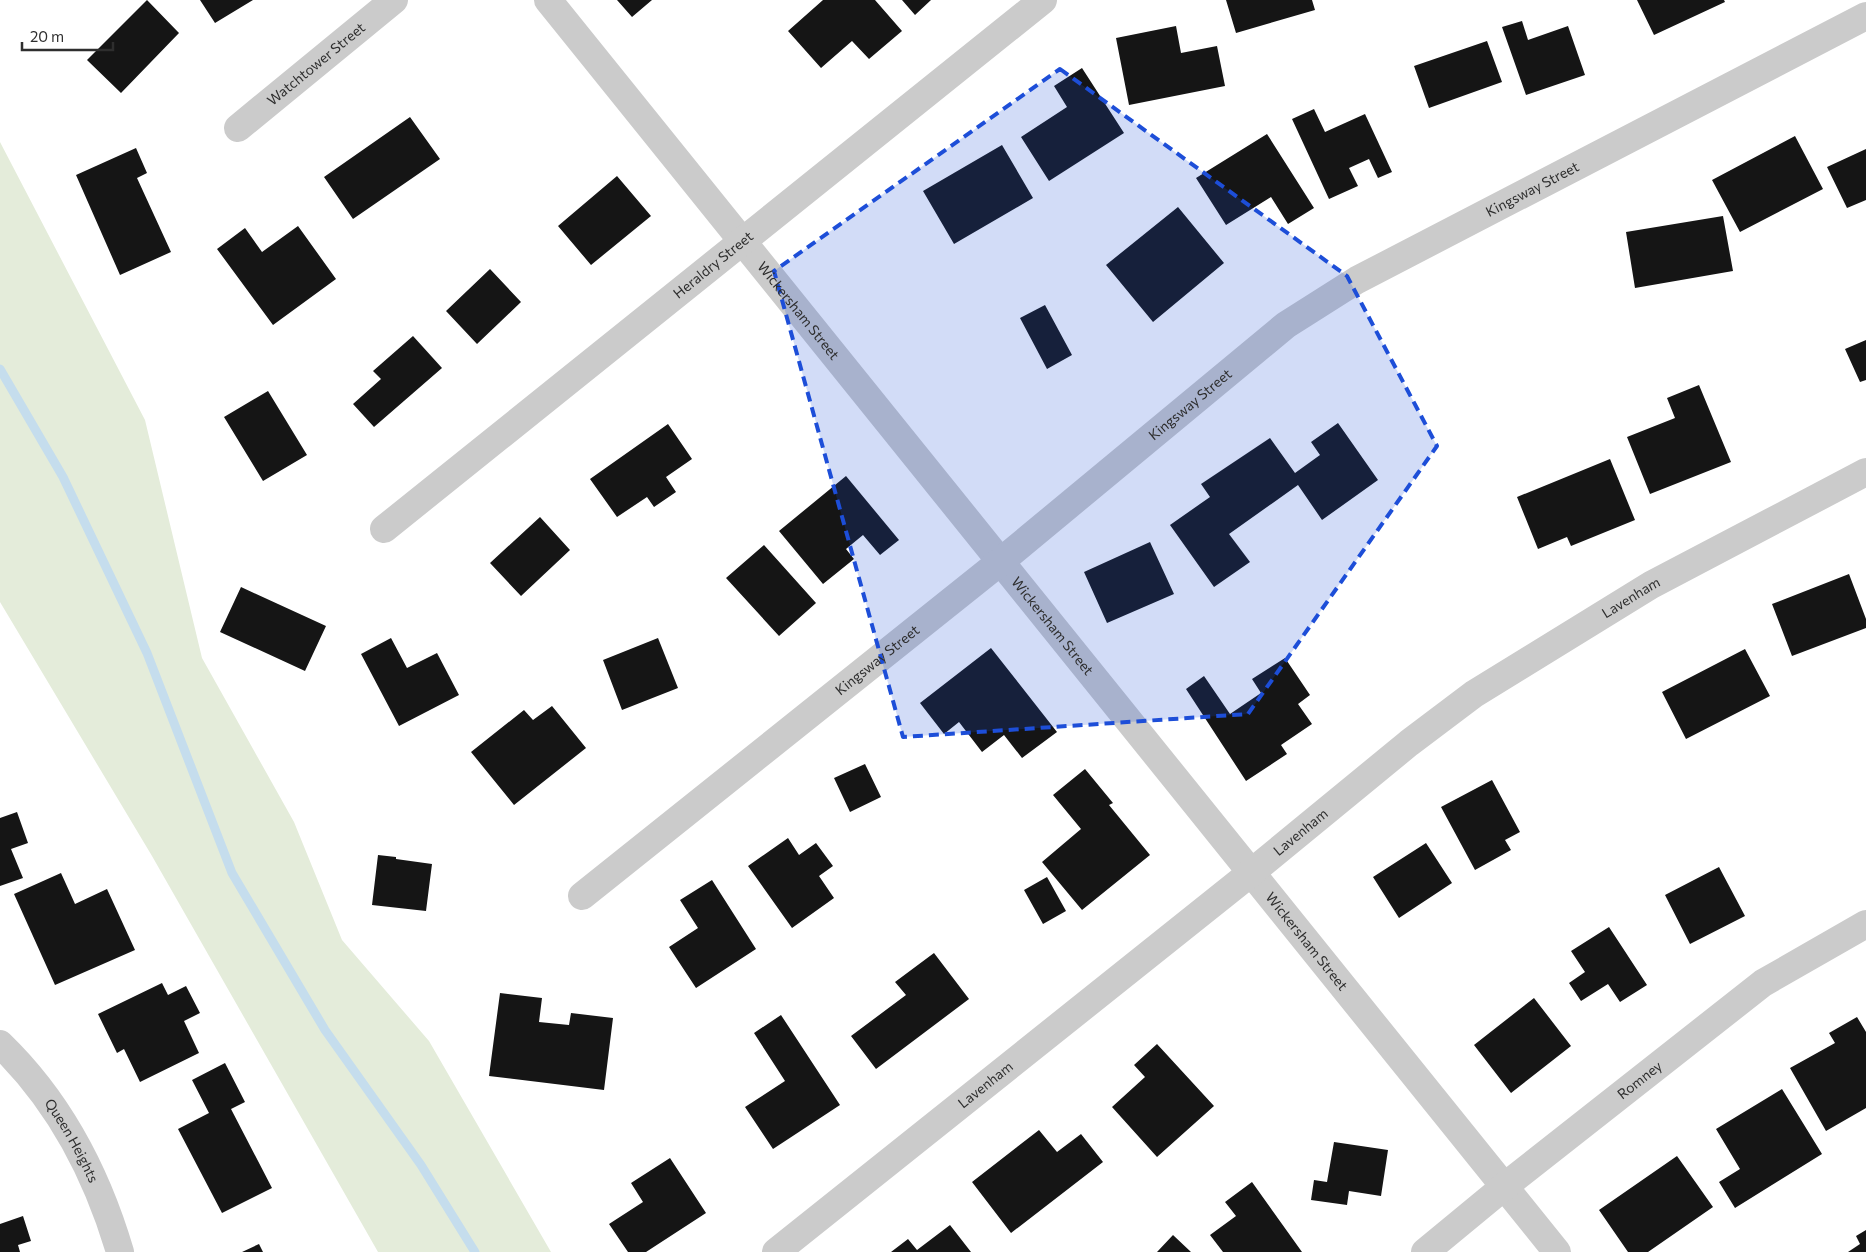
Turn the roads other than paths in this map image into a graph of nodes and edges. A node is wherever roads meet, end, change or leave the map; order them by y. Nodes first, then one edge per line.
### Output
1 (394, 0) edge
2 (548, 0) edge
3 (1043, 0) edge
4 (1866, 16) edge
5 (238, 128) dead end
6 (743, 242) junction
7 (1866, 472) edge
8 (384, 529) dead end
9 (1000, 562) junction
10 (1252, 872) junction
11 (582, 896) dead end
12 (1866, 924) edge
13 (0, 1044) edge
14 (1505, 1186) junction
15 (120, 1252) edge
16 (776, 1252) edge
17 (1425, 1252) edge
18 (1558, 1252) edge

1 - 5 street, Watchtower Street
2 - 6 street, Wickersham Street
3 - 6 street, Heraldry Street
4 - 9 street, Kingsway Street
6 - 8 street, Heraldry Street
6 - 9 street, Wickersham Street
7 - 10 street, Lavenham
9 - 10 street, Wickersham Street
9 - 11 street, Kingsway Street
10 - 14 street, Wickersham Street
10 - 16 street, Lavenham
12 - 14 street, Romney
13 - 15 street, Queen Heights
14 - 17 street, Romney
14 - 18 street, Wickersham Street

